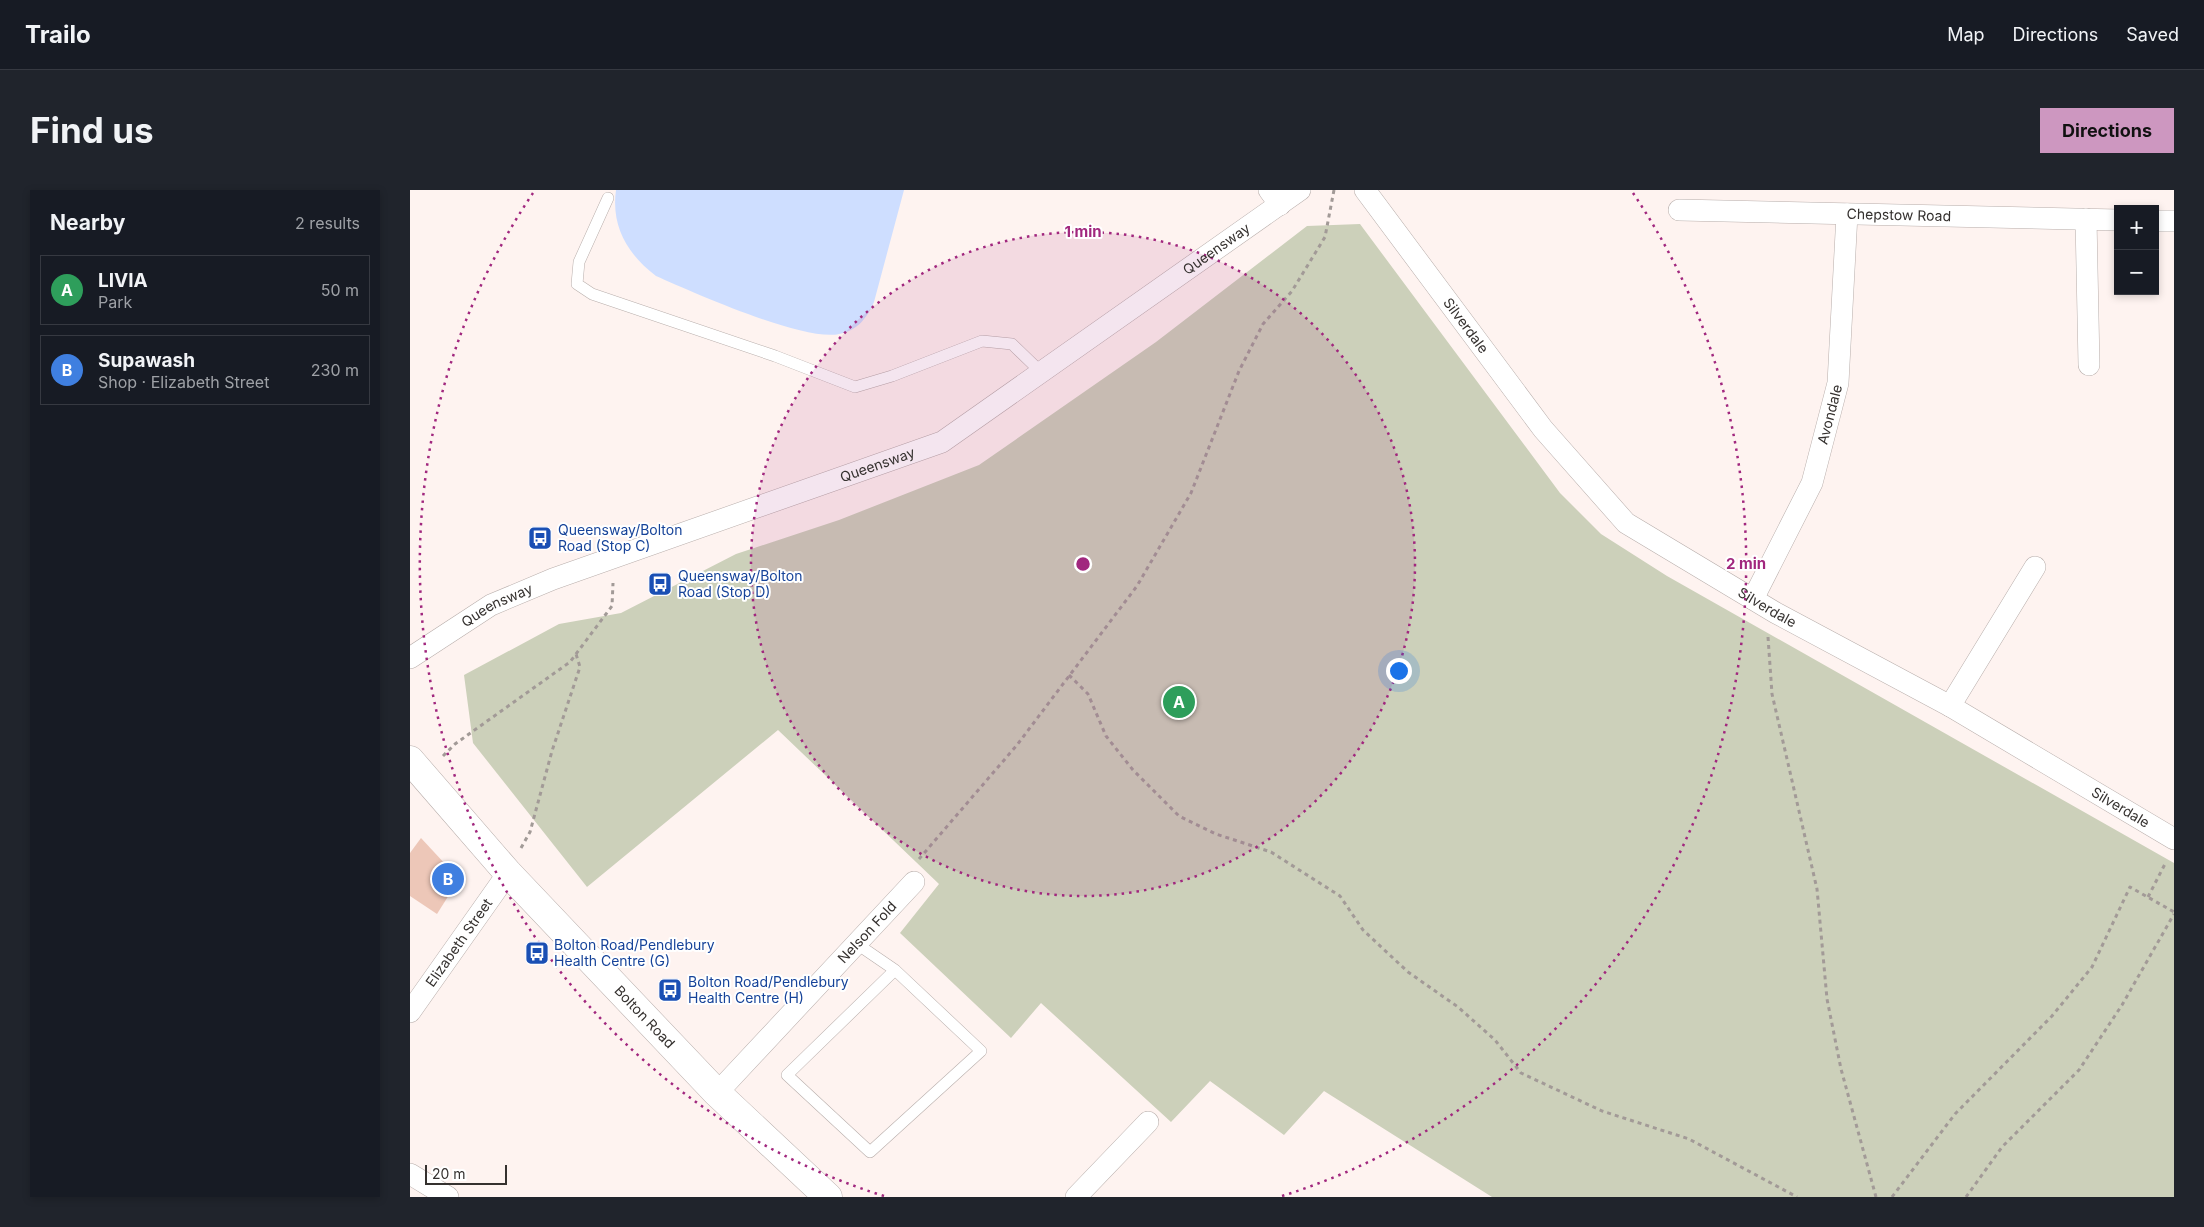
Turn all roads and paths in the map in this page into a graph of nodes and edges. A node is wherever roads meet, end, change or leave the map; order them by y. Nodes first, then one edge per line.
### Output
1 (1300, 190) edge
2 (1334, 190) edge
3 (1365, 190) edge
4 (608, 198) dead end
5 (1275, 198) edge
6 (1679, 210) dead end
7 (1847, 214) junction
8 (2086, 219) junction
9 (2114, 220) edge
10 (2159, 221) edge
11 (2174, 221) edge
12 (2089, 366) dead end
13 (1041, 372) junction
14 (614, 557) junction
15 (2034, 567) dead end
16 (1753, 599) junction
17 (1776, 613) junction
18 (576, 654) junction
19 (410, 658) edge
20 (1069, 675) junction
21 (1950, 706) junction
22 (417, 768) edge
23 (2172, 847) edge
24 (508, 872) junction
25 (914, 882) joint
26 (2148, 897) junction
27 (2174, 913) edge
28 (857, 944) junction
29 (894, 970) junction
30 (410, 1012) edge
31 (717, 1093) junction
32 (1148, 1122) dead end
33 (410, 1174) edge
34 (448, 1197) edge
35 (828, 1197) edge
36 (1076, 1197) edge
37 (1797, 1197) edge
38 (1876, 1197) edge
39 (1892, 1197) edge
40 (1966, 1197) edge

1 - 5 street, Queensway
2 - 20 path
3 - 16 street, Silverdale
4 - 13 lane
5 - 13 street, Queensway
6 - 7 street, Chepstow Road
7 - 8 street, Chepstow Road
7 - 16 street, Avondale
8 - 9 street, Chepstow Road
8 - 12 street
10 - 11 street
13 - 14 street, Queensway
14 - 18 path
14 - 19 street, Queensway
15 - 21 street
16 - 17 street, Silverdale
17 - 21 street, Silverdale
17 - 38 path
18 - 22 path
18 - 24 path
20 - 25 path
20 - 37 path
21 - 23 street, Silverdale
22 - 24 main road, Bolton Road
23 - 26 path
24 - 30 street, Elizabeth Street
24 - 31 main road, Bolton Road
25 - 28 street, Nelson Fold
26 - 27 path
26 - 39 path
27 - 40 path
28 - 29 lane
28 - 31 street, Nelson Fold
29 - 29 lane
31 - 35 main road, Bolton Road
32 - 36 street
33 - 34 street

